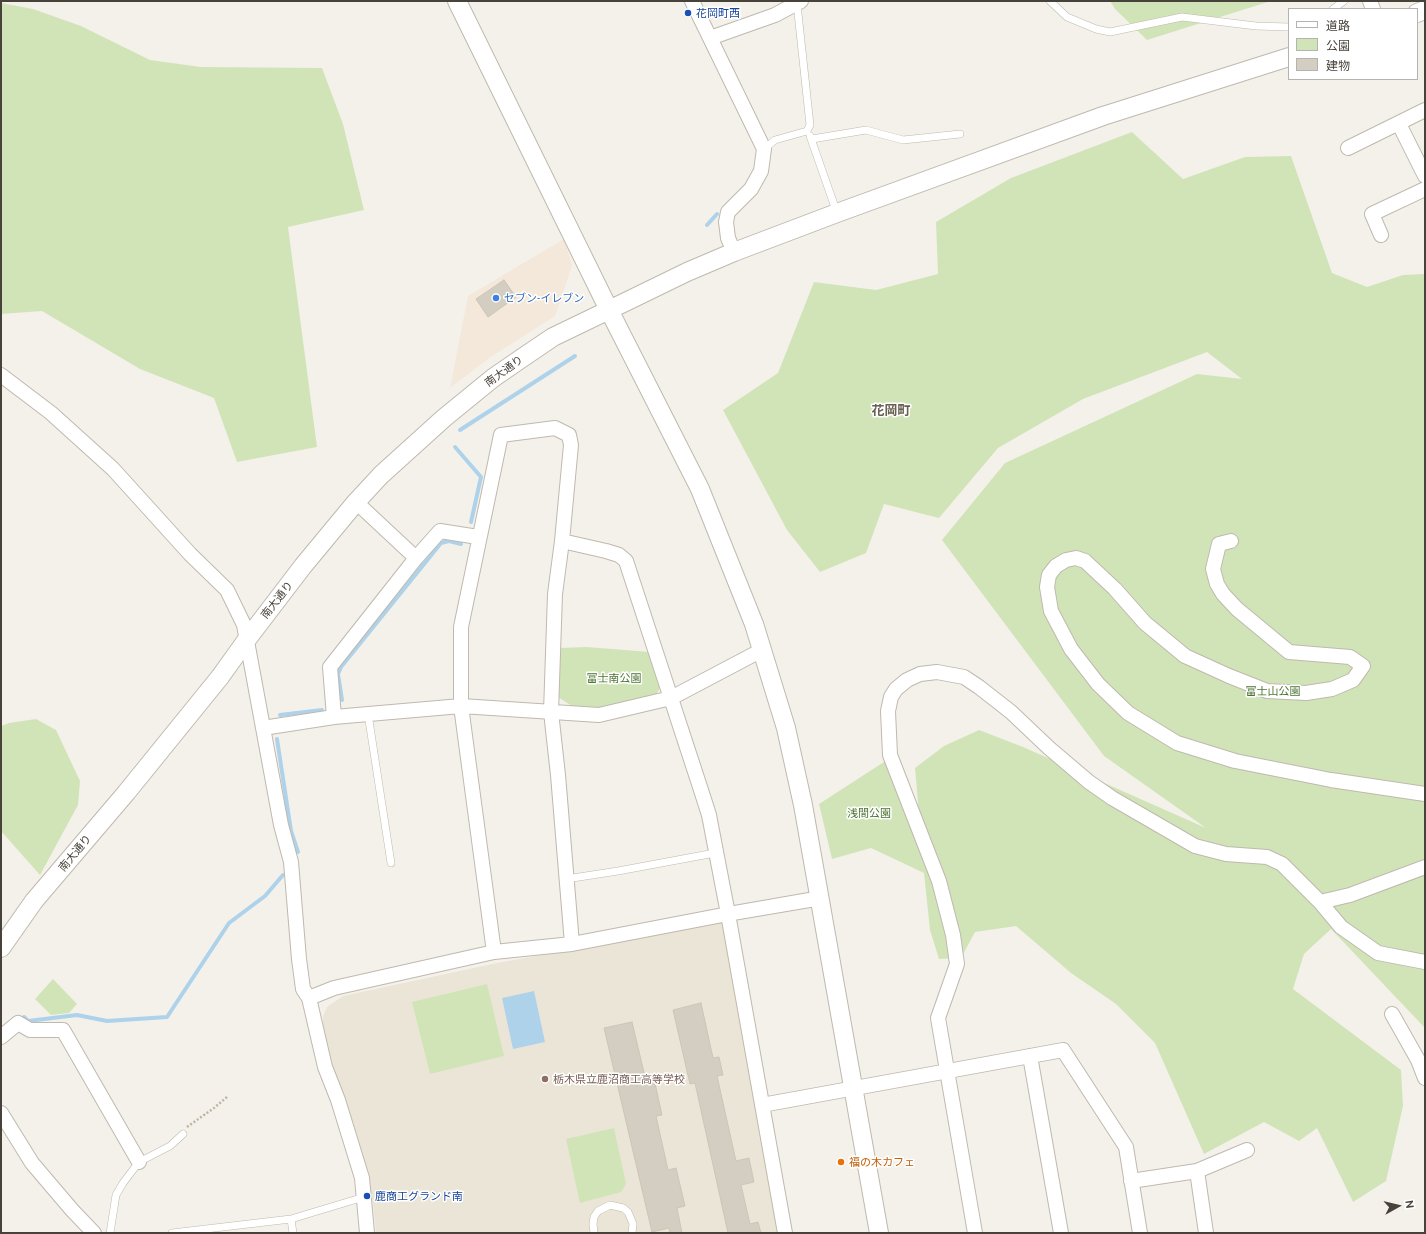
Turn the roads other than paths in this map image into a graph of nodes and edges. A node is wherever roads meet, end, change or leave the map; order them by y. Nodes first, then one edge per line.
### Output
1 (457, 1) edge
2 (692, 1) edge
3 (1050, 1) edge
4 (1344, 1) edge
5 (799, 2) edge
6 (1334, 8) edge
7 (1288, 27) edge
8 (710, 38) junction
9 (1288, 57) edge
10 (1425, 110) edge
11 (1399, 124) junction
12 (808, 131) junction
13 (960, 134) dead end
14 (812, 139) junction
15 (1348, 148) dead end
16 (764, 149) junction
17 (1425, 176) edge
18 (1425, 189) edge
19 (837, 213) junction
20 (1381, 235) dead end
21 (734, 252) junction
22 (608, 310) junction
23 (1, 375) edge
24 (356, 502) junction
25 (478, 537) junction
26 (562, 541) junction
27 (1231, 541) dead end
28 (416, 558) junction
29 (248, 638) junction
30 (762, 650) junction
31 (671, 698) junction
32 (460, 706) junction
33 (551, 712) junction
34 (368, 714) junction
35 (334, 717) junction
36 (263, 728) junction
37 (1425, 794) edge
38 (715, 853) junction
39 (390, 863) dead end
40 (1425, 867) edge
41 (566, 879) junction
42 (821, 898) junction
43 (1320, 902) junction
44 (728, 914) junction
45 (572, 944) junction
46 (1, 948) edge
47 (494, 952) junction
48 (1425, 962) edge
49 (309, 998) junction
50 (1392, 1014) dead end
51 (1, 1037) edge
52 (1030, 1056) junction
53 (948, 1071) junction
54 (1425, 1078) edge
55 (853, 1088) junction
56 (762, 1105) junction
57 (1, 1113) edge
58 (183, 1134) road end
59 (1247, 1150) dead end
60 (139, 1162) junction
61 (1197, 1171) junction
62 (1132, 1181) junction
63 (364, 1197) junction
64 (290, 1218) junction
65 (94, 1233) edge
66 (110, 1233) edge
67 (172, 1233) edge
68 (293, 1233) edge
69 (368, 1233) edge
70 (594, 1233) edge
71 (632, 1233) edge
72 (785, 1233) edge
73 (879, 1233) edge
74 (975, 1233) edge
75 (1061, 1233) edge
76 (1140, 1233) edge
77 (1206, 1233) edge

1 - 22 street
2 - 8 street
3 - 7 lane
4 - 6 lane
5 - 8 street
5 - 12 lane
8 - 16 street
9 - 19 street, 南大通り
10 - 11 street
11 - 15 street
11 - 17 street
12 - 14 lane
12 - 16 lane
13 - 14 lane
14 - 19 lane
16 - 21 street
18 - 20 street
19 - 21 street, 南大通り
21 - 22 street, 南大通り
22 - 24 street, 南大通り
22 - 30 street
23 - 29 street
24 - 28 street
24 - 29 street, 南大通り
25 - 26 street
25 - 28 street
25 - 32 street
26 - 31 street
26 - 33 street
27 - 37 street
28 - 35 street
29 - 36 street
29 - 46 street, 南大通り
30 - 31 street
30 - 42 street
31 - 33 street
31 - 38 street
32 - 33 street
32 - 34 street
32 - 47 street
33 - 41 street
34 - 35 street
34 - 39 lane
35 - 36 street
36 - 49 street
38 - 41 lane
38 - 44 street
40 - 43 street
41 - 45 street
42 - 44 street
42 - 55 street
43 - 48 street
43 - 53 street
44 - 45 street
44 - 56 street
45 - 47 street
47 - 49 street
49 - 63 street
50 - 54 street
51 - 60 street
52 - 53 street
52 - 62 street
52 - 75 street
53 - 55 street
53 - 74 street
55 - 56 street
55 - 73 street
56 - 72 street
57 - 65 street
58 - 60 lane
59 - 61 street
60 - 66 lane
61 - 62 street
61 - 77 street
62 - 76 street
63 - 64 lane
63 - 69 street
64 - 67 lane
64 - 68 lane
70 - 71 lane

